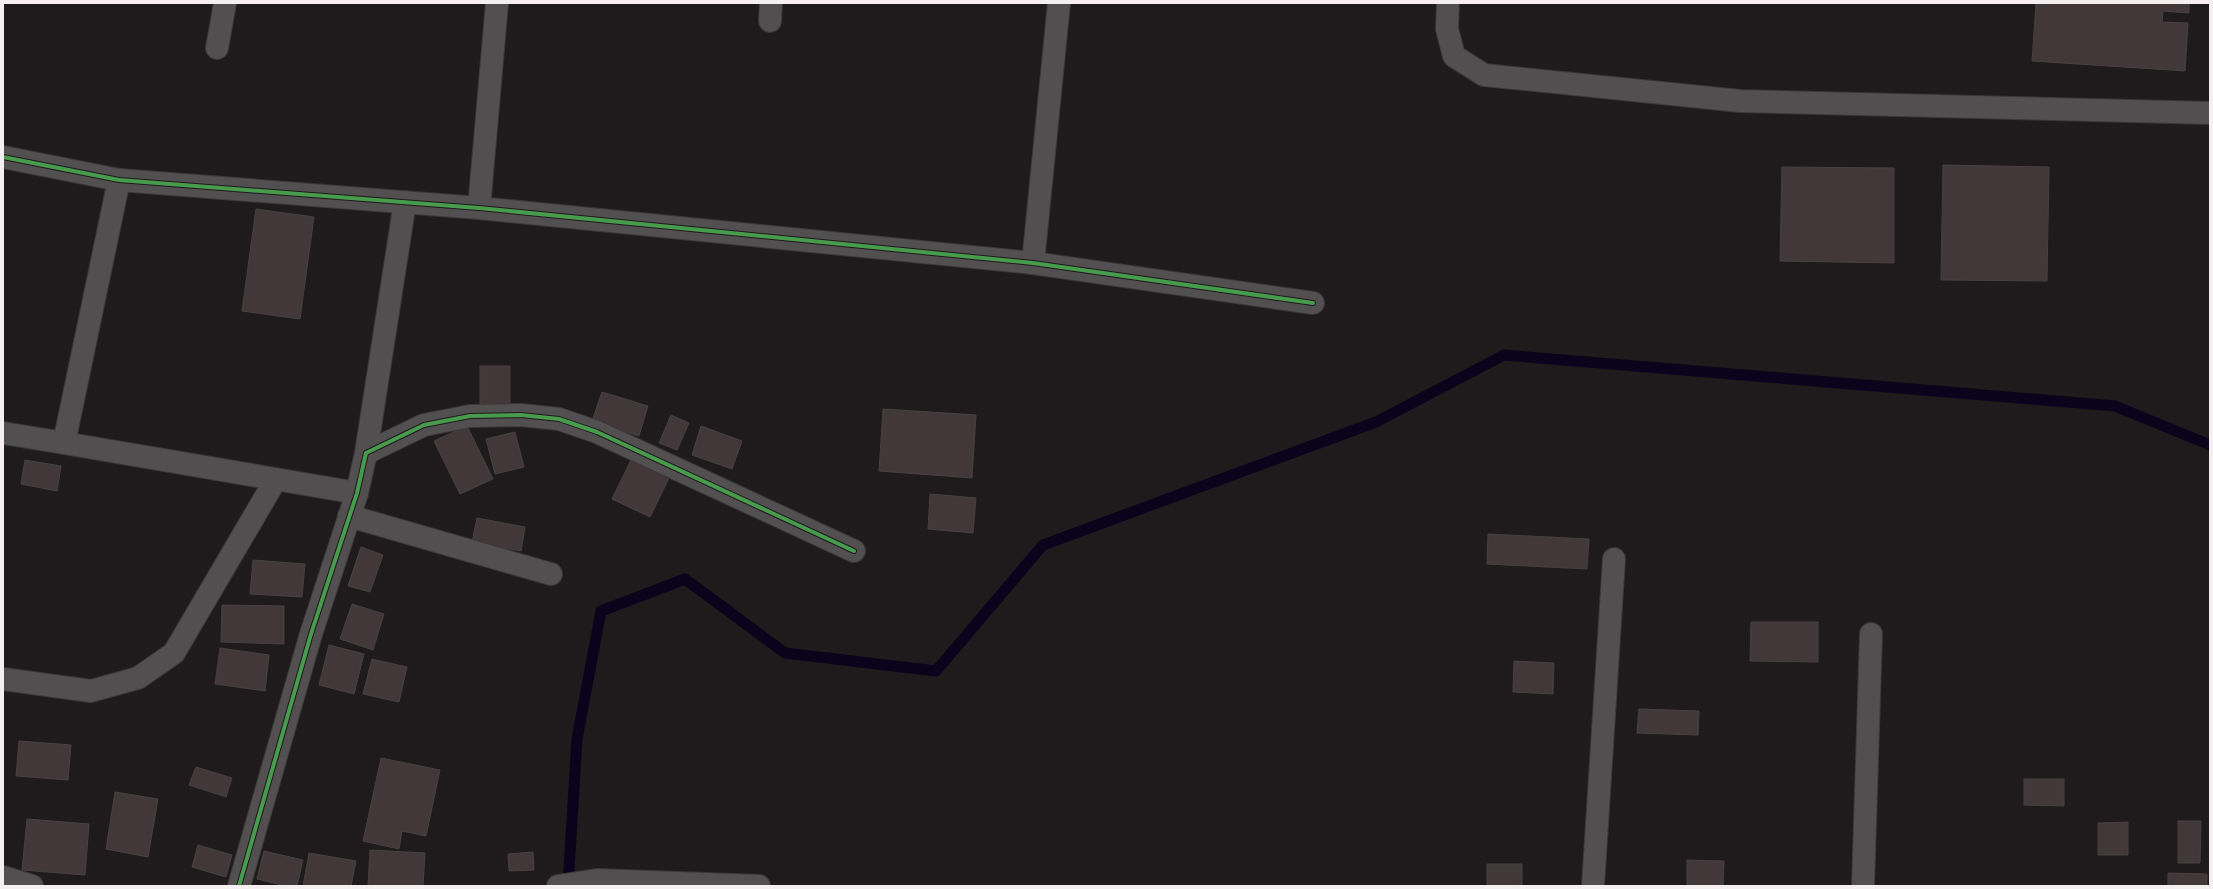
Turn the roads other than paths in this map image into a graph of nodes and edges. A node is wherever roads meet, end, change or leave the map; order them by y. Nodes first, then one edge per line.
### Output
1 (225, 3) edge
2 (497, 3) edge
3 (1059, 3) edge
4 (1448, 3) edge
5 (217, 48) dead end
6 (2210, 113) edge
7 (3, 157) edge
8 (119, 180) junction
9 (405, 202) junction
10 (479, 208) junction
11 (1033, 263) junction
12 (1313, 303) dead end
13 (3, 432) edge
14 (64, 443) junction
15 (366, 453) junction
16 (276, 479) junction
17 (357, 492) junction
18 (349, 516) junction
19 (854, 551) dead end
20 (1614, 559) dead end
21 (551, 574) dead end
22 (1871, 634) dead end
23 (3, 679) edge
24 (3, 877) edge
25 (32, 886) edge
26 (239, 886) edge
27 (558, 886) edge
28 (759, 886) edge
29 (1593, 886) edge
30 (1864, 886) edge

1 - 5 street
2 - 10 street
3 - 11 street
4 - 6 street
7 - 8 street
8 - 9 street
8 - 14 street
9 - 10 street
9 - 15 street
10 - 11 street
11 - 12 street
13 - 14 street
14 - 16 street
15 - 17 street
15 - 19 street
16 - 17 street
16 - 23 street
17 - 18 street
18 - 21 street
18 - 26 street
20 - 29 street
22 - 30 street
24 - 25 street
27 - 28 street

